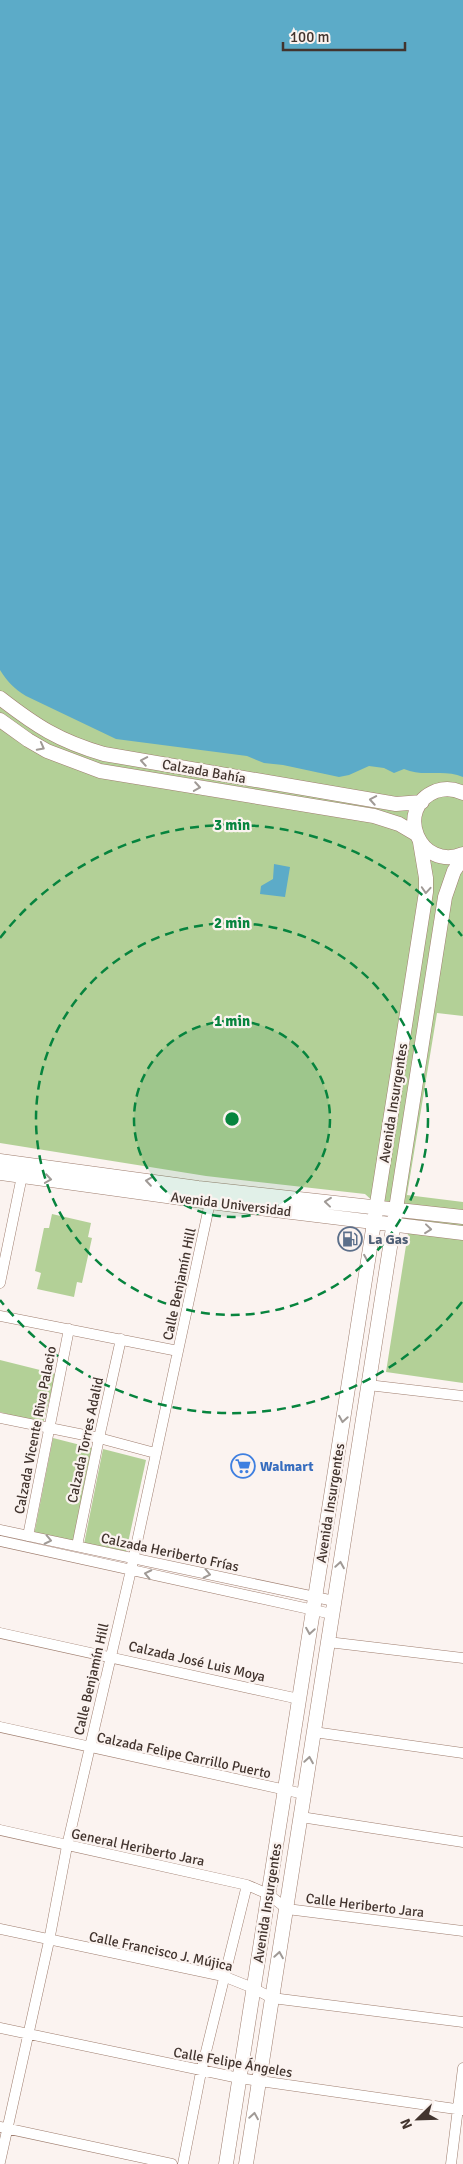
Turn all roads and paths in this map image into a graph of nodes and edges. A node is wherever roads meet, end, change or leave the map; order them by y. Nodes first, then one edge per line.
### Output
1 (0, 698) edge
2 (0, 720) edge
3 (463, 793) edge
4 (422, 802) junction
5 (418, 838) junction
6 (463, 854) edge
7 (463, 858) edge
8 (400, 1059) junction
9 (419, 1064) junction
10 (0, 1161) edge
11 (23, 1170) junction
12 (0, 1173) edge
13 (210, 1202) junction
14 (376, 1207) junction
15 (396, 1209) junction
16 (463, 1217) edge
17 (374, 1222) junction
18 (394, 1225) junction
19 (463, 1233) edge
20 (0, 1283) edge
21 (0, 1316) edge
22 (70, 1329) junction
23 (121, 1339) junction
24 (178, 1351) junction
25 (368, 1385) junction
26 (463, 1396) edge
27 (0, 1418) edge
28 (48, 1428) junction
29 (99, 1438) junction
30 (155, 1453) junction
31 (0, 1530) edge
32 (28, 1536) junction
33 (0, 1541) edge
34 (77, 1546) junction
35 (133, 1558) junction
36 (131, 1570) junction
37 (314, 1603) junction
38 (333, 1608) junction
39 (0, 1633) edge
40 (328, 1642) junction
41 (110, 1656) junction
42 (463, 1658) edge
43 (299, 1699) junction
44 (0, 1727) edge
45 (314, 1732) junction
46 (90, 1748) junction
47 (463, 1753) edge
48 (284, 1791) junction
49 (304, 1794) junction
50 (300, 1817) junction
51 (0, 1830) edge
52 (463, 1842) edge
53 (67, 1846) junction
54 (246, 1885) junction
55 (268, 1894) junction
56 (287, 1909) junction
57 (0, 1929) edge
58 (463, 1931) edge
59 (49, 1941) junction
60 (223, 1976) junction
61 (254, 1988) junction
62 (272, 1998) junction
63 (463, 2022) edge
64 (0, 2028) edge
65 (27, 2034) junction
66 (463, 2068) edge
67 (202, 2072) junction
68 (239, 2078) junction
69 (259, 2082) junction
70 (461, 2109) edge
71 (4, 2128) edge
72 (0, 2162) edge
73 (172, 2164) edge
74 (183, 2164) edge
75 (226, 2164) edge
76 (246, 2164) edge
77 (451, 2164) edge

4 -> 1 main road, Calzada Bahía
2 -> 5 main road, Calzada Bahía
3 - 4 main road
4 - 5 main road, Avenida Insurgentes
5 - 6 main road, Calzada Bahía
5 -> 8 main road, Avenida Insurgentes
7 - 9 main road, Avenida Insurgentes
8 - 9 main road
8 - 14 main road, Avenida Insurgentes
9 - 15 main road, Avenida Insurgentes
10 - 11 main road, Avenida Universidad
11 - 12 main road, Avenida Universidad
11 -> 13 main road, Avenida Universidad
14 -> 11 main road, Avenida Universidad
11 - 20 street
13 - 17 main road, Avenida Universidad
13 - 24 street, Calle Benjamín Hill
14 - 15 main road, Avenida Universidad
14 - 17 main road, Avenida Insurgentes
15 - 16 main road, Avenida Universidad
15 - 18 main road, Avenida Insurgentes
17 - 18 main road, Avenida Universidad
17 -> 37 main road, Avenida Insurgentes
18 -> 19 main road, Avenida Universidad
18 - 25 main road, Avenida Insurgentes
21 - 22 street
22 - 23 street
22 - 28 street, Calzada Vicente Riva Palacio
23 - 24 street
23 - 29 street, Calzada Torres Adalid
24 - 30 street, Calle Benjamín Hill
25 - 26 street
38 -> 25 main road, Avenida Insurgentes
27 - 28 street
28 - 29 street
28 - 32 street, Calzada Vicente Riva Palacio
29 - 30 street
29 - 34 street, Calzada Torres Adalid
30 - 35 street, Calle Benjamín Hill
31 - 32 street, Calzada Heriberto Frías
32 -> 34 street, Calzada Heriberto Frías
33 - 36 street, Calzada Heriberto Frías
34 - 35 street, Calzada Heriberto Frías
35 - 36 street, Calle Benjamín Hill
35 -> 37 street, Calzada Heriberto Frías
37 -> 36 street, Calzada Heriberto Frías
36 - 41 street, Calle Benjamín Hill
37 - 38 street, Calzada Heriberto Frías
37 -> 43 main road, Avenida Insurgentes
38 - 40 main road, Avenida Insurgentes
39 - 41 street, Calzada José Luis Moya
40 - 42 street
40 - 45 main road, Avenida Insurgentes
41 - 43 street, Calzada José Luis Moya
41 - 46 street, Calle Benjamín Hill
43 - 48 main road, Avenida Insurgentes
44 - 46 street, Calzada Felipe Carrillo Puerto
45 - 47 street
49 -> 45 main road, Avenida Insurgentes
46 - 48 street, Calzada Felipe Carrillo Puerto
46 - 53 street, Calle Benjamín Hill
48 - 49 street, Calzada Felipe Carrillo Puerto
48 - 55 main road, Avenida Insurgentes
49 - 50 main road, Avenida Insurgentes
50 - 52 street
50 - 56 main road, Avenida Insurgentes
51 - 53 street, General Heriberto Jara
53 - 54 street, General Heriberto Jara
53 - 59 street, Calle Benjamín Hill
54 - 55 street, General Heriberto Jara
54 - 60 street
55 - 56 street, Calle Heriberto Jara
55 - 61 main road, Avenida Insurgentes
56 - 58 street, Calle Heriberto Jara
62 -> 56 main road, Avenida Insurgentes
57 - 59 street, Calle Francisco J. Mújica
59 - 60 street, Calle Francisco J. Mújica
59 - 65 street, Calle Benjamín Hill
60 - 61 street, Calle Francisco J. Mújica
60 - 67 street
61 - 62 street, Calle Francisco J. Mújica
61 - 68 main road, Avenida Insurgentes
62 - 63 street, Calle Francisco J. Mújica
62 - 69 main road, Avenida Insurgentes
64 - 65 street, Calle Felipe Ángeles
65 - 67 street, Calle Felipe Ángeles
65 - 71 street, Calle Benjamín Hill
66 - 70 street
67 - 68 street, Calle Felipe Ángeles
67 - 74 street
68 - 69 street, Calle Felipe Ángeles
68 - 75 main road, Avenida Insurgentes
69 - 70 street, Calle Felipe Ángeles
76 -> 69 main road, Avenida Insurgentes
70 - 77 street
71 - 72 street, Calle Benjamín Hill
71 - 73 street

